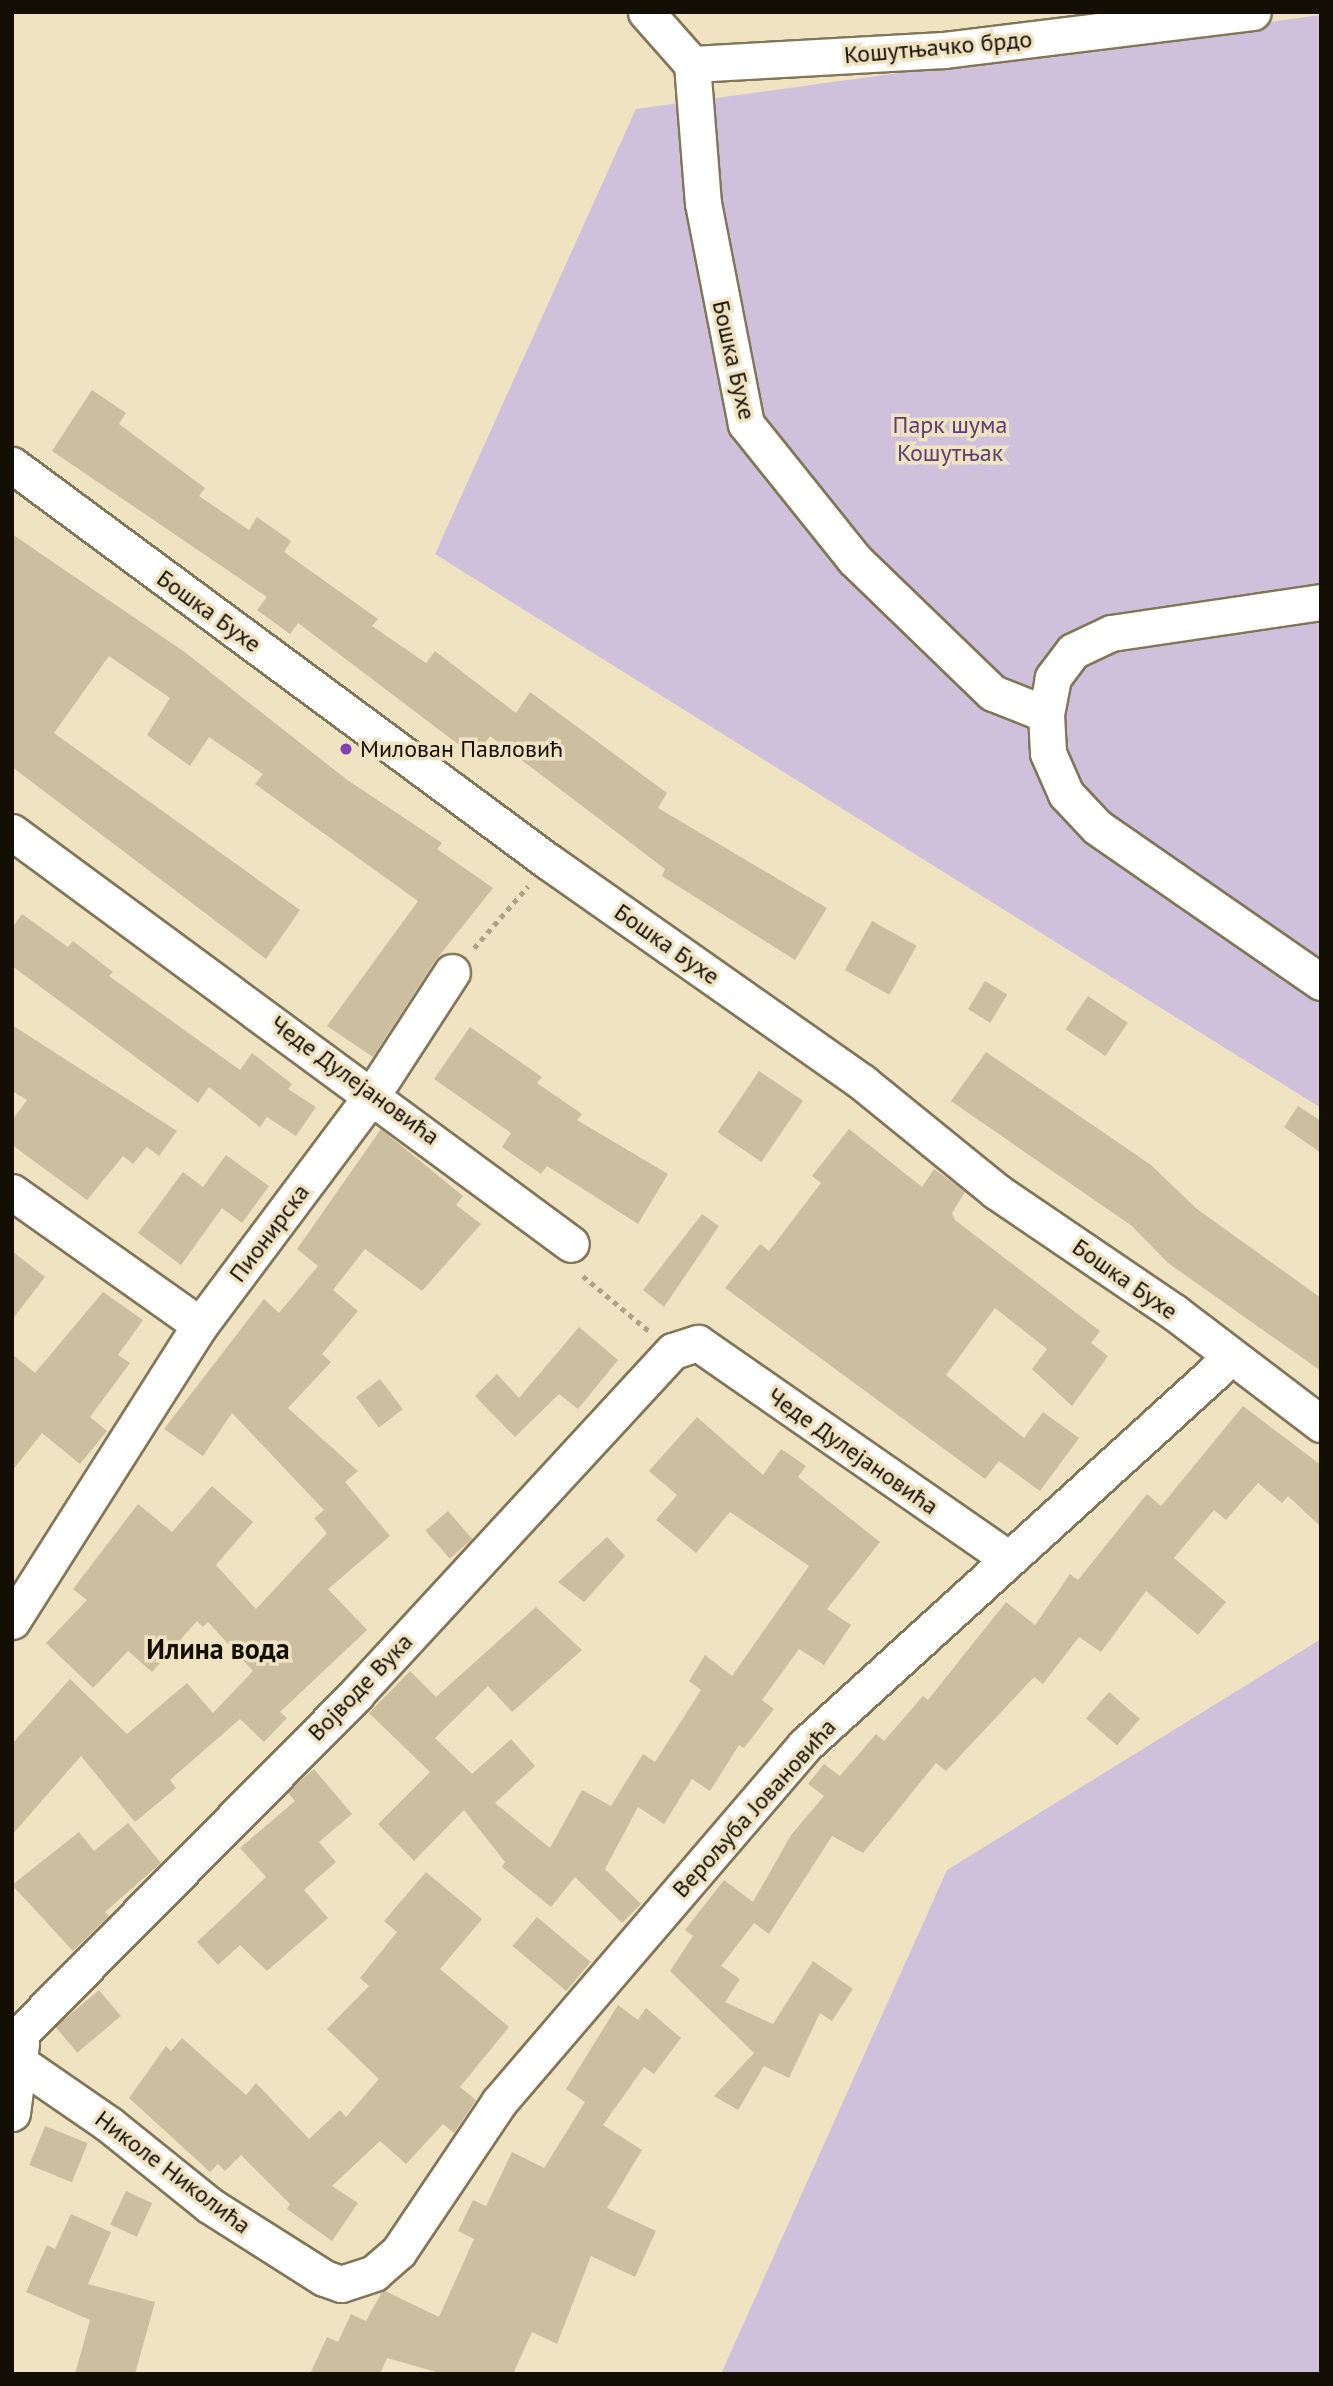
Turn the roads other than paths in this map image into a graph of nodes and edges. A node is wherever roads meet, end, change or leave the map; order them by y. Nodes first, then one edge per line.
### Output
1 (646, 12) edge
2 (1253, 12) edge
3 (692, 64) junction
4 (12, 466) edge
5 (1321, 602) edge
6 (1046, 714) junction
7 (12, 832) edge
8 (452, 972) road end
9 (1321, 982) edge
10 (374, 1092) junction
11 (12, 1192) edge
12 (571, 1244) road end
13 (200, 1325) junction
14 (685, 1347) joint
15 (1230, 1358) junction
16 (1321, 1424) edge
17 (1007, 1558) junction
18 (12, 1621) edge
19 (18, 2037) edge
20 (12, 2113) edge
21 (324, 2278) joint

1 - 3 street
2 - 3 street, Кошутњачко брдо
3 - 6 street, Бошка Бухе
4 - 15 street, Бошка Бухе
5 - 6 street
6 - 9 street
7 - 10 street, Чеде Дулејановића
8 - 10 street, Пионирска
10 - 12 street, Чеде Дулејановића
10 - 13 street, Пионирска
11 - 13 street
13 - 18 street, Пионирска
14 - 17 street, Чеде Дулејановића
14 - 19 street, Војводе Вука
15 - 16 street, Бошка Бухе
15 - 17 street, Верољуба Јовановића
17 - 21 street, Верољуба Јовановића
19 - 20 street
19 - 21 street, Николе Николића

